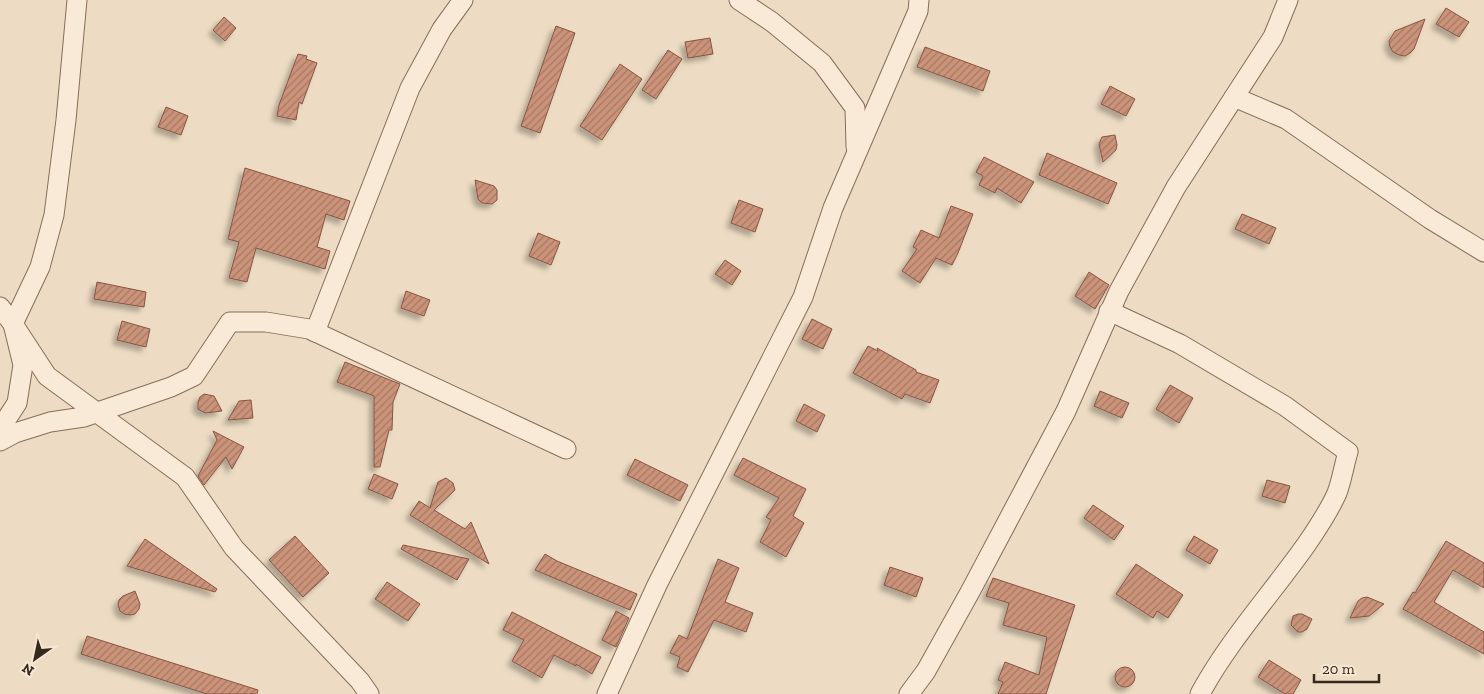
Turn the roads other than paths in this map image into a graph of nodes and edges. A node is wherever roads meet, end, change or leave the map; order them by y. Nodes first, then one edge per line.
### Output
1 (77, 0) edge
2 (463, 0) edge
3 (740, 0) edge
4 (919, 0) edge
5 (1288, 0) edge
6 (1234, 96) junction
7 (856, 153) junction
8 (1484, 252) edge
9 (0, 307) edge
10 (1109, 311) junction
11 (13, 324) junction
12 (315, 332) junction
13 (98, 412) junction
14 (0, 429) edge
15 (0, 441) edge
16 (566, 448) dead end
17 (369, 694) edge
18 (607, 694) edge
19 (909, 694) edge
20 (1200, 694) edge

1 - 11 street
2 - 12 street
3 - 7 street
4 - 7 street
5 - 6 street
6 - 8 street
6 - 10 street
7 - 18 street
9 - 11 street
10 - 19 street
10 - 20 street
11 - 13 street
11 - 14 street
12 - 13 street
12 - 16 street
13 - 15 street
13 - 17 street

